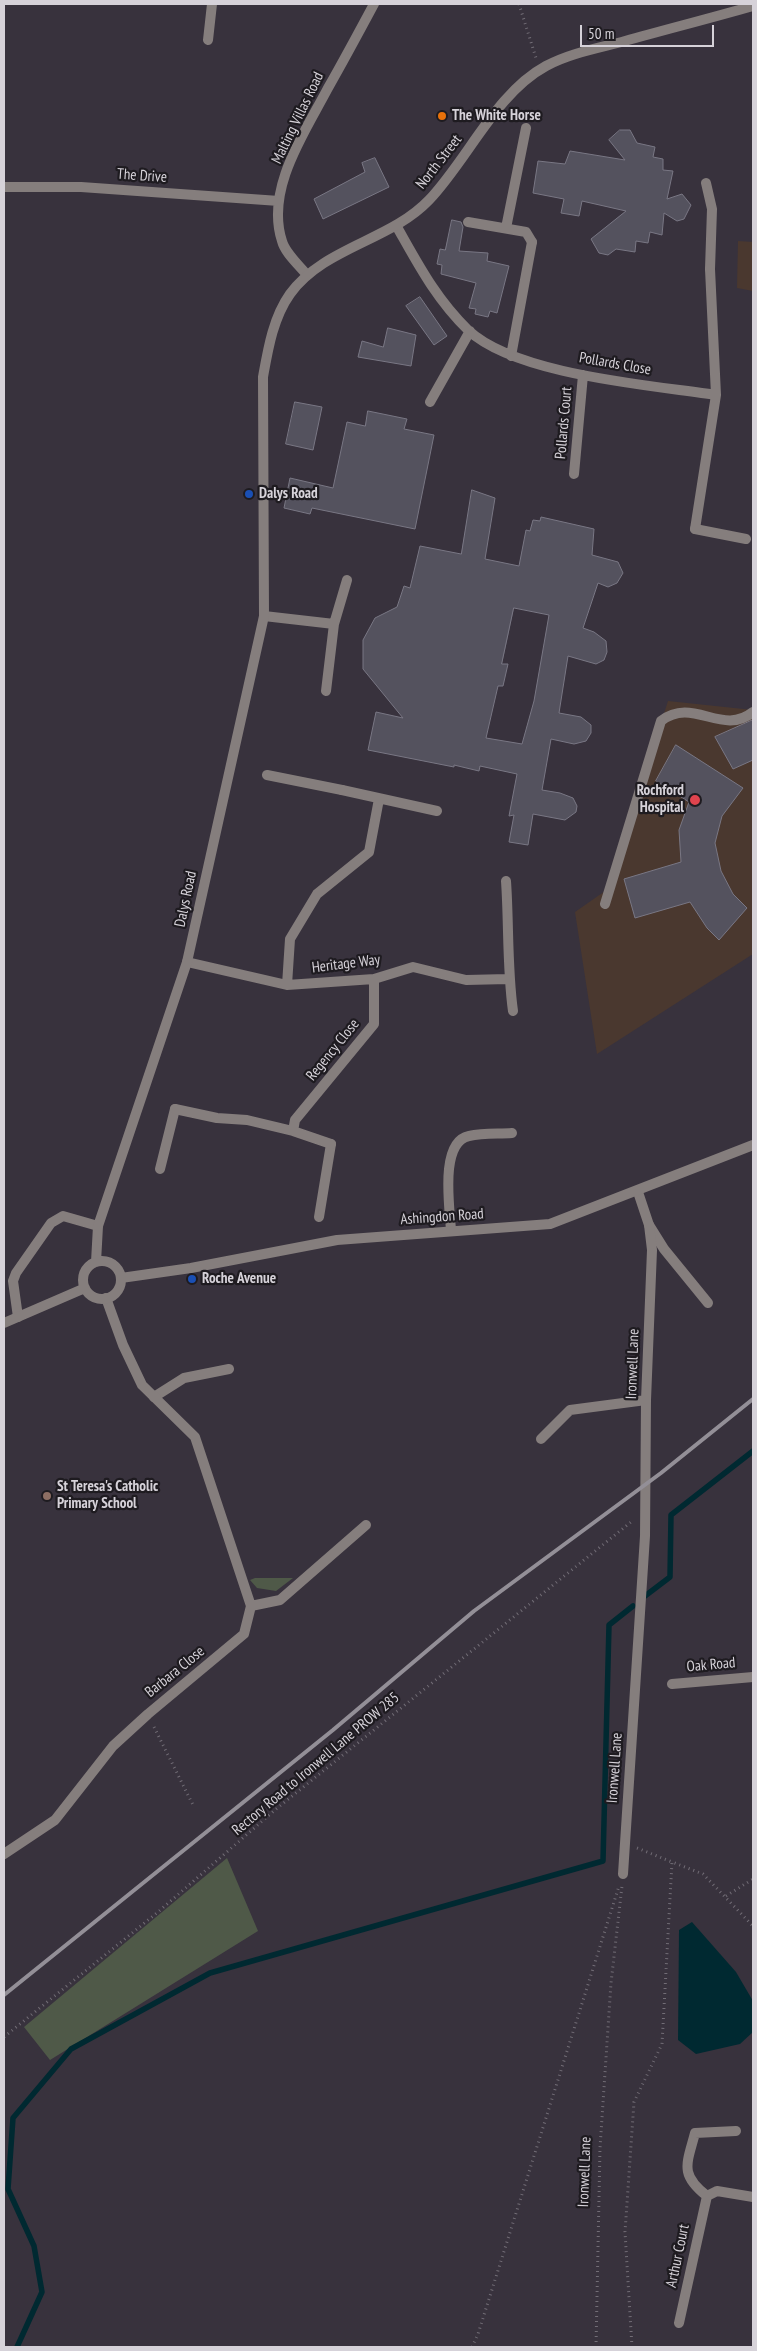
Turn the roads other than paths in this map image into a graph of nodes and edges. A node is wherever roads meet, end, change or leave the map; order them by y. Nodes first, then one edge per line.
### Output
1 (212, 4) edge
2 (374, 4) edge
3 (753, 6) edge
4 (208, 40) dead end
5 (526, 128) dead end
6 (706, 183) dead end
7 (4, 187) edge
8 (279, 200) junction
9 (468, 222) dead end
10 (397, 227) junction
11 (506, 228) junction
12 (307, 275) junction
13 (470, 331) junction
14 (511, 356) junction
15 (583, 375) junction
16 (716, 395) junction
17 (430, 402) dead end
18 (574, 474) dead end
19 (746, 539) dead end
20 (347, 580) dead end
21 (264, 616) junction
22 (334, 624) junction
23 (326, 691) dead end
24 (753, 712) edge
25 (267, 775) dead end
26 (379, 799) junction
27 (437, 811) dead end
28 (506, 881) dead end
29 (605, 904) dead end
30 (187, 962) junction
31 (374, 979) junction
32 (508, 979) junction
33 (287, 985) junction
34 (513, 1011) dead end
35 (293, 1131) junction
36 (512, 1133) dead end
37 (753, 1145) edge
38 (160, 1170) dead end
39 (638, 1192) junction
40 (319, 1217) dead end
41 (649, 1225) junction
42 (98, 1226) junction
43 (451, 1231) junction
44 (96, 1262) junction
45 (121, 1278) junction
46 (85, 1288) junction
47 (106, 1298) junction
48 (708, 1303) dead end
49 (18, 1317) junction
50 (4, 1323) edge
51 (229, 1369) dead end
52 (154, 1397) junction
53 (646, 1400) junction
54 (541, 1439) dead end
55 (366, 1525) dead end
56 (251, 1606) junction
57 (753, 1677) edge
58 (672, 1684) dead end
59 (4, 1854) edge
60 (623, 1874) road end
61 (736, 2131) dead end
62 (707, 2196) junction
63 (753, 2197) edge
64 (679, 2323) dead end

1 - 4 street
2 - 8 street, Malting Villas Road
3 - 10 street, North Street
5 - 11 street
6 - 16 street
7 - 8 street, The Drive
8 - 12 street, Malting Villas Road
9 - 11 street
10 - 12 street, North Street
10 - 13 street, Pollards Close
11 - 14 street
12 - 21 street, Dalys Road
13 - 14 street, Pollards Close
13 - 17 street
14 - 15 street, Pollards Close
15 - 16 street, Pollards Close
15 - 18 street, Pollards Court
16 - 19 street
20 - 22 street
21 - 22 street
21 - 30 street, Dalys Road
22 - 23 street
24 - 29 street
25 - 26 street
26 - 27 street
26 - 33 street
28 - 32 street
30 - 33 street, Heritage Way
30 - 42 street, Dalys Road
31 - 32 street, Heritage Way
31 - 33 street, Heritage Way
31 - 35 street, Regency Close
32 - 34 street
35 - 38 street
35 - 40 street
36 - 43 street
37 - 39 street, Ashingdon Road
39 - 41 street, Ironwell Lane
39 - 43 street, Ashingdon Road
41 - 48 street
41 - 53 street, Ironwell Lane
42 - 44 street, Dalys Road
42 - 49 street
43 - 45 street, Ashingdon Road
44 - 45 street
44 - 46 street
45 - 47 street
46 - 47 street
46 - 49 street
47 - 52 street
49 - 50 street
51 - 52 street
52 - 56 street
53 - 54 street
53 - 60 street, Ironwell Lane
55 - 56 street
56 - 59 street, Barbara Close
57 - 58 street, Oak Road
61 - 62 street
62 - 63 street
62 - 64 street, Arthur Court

